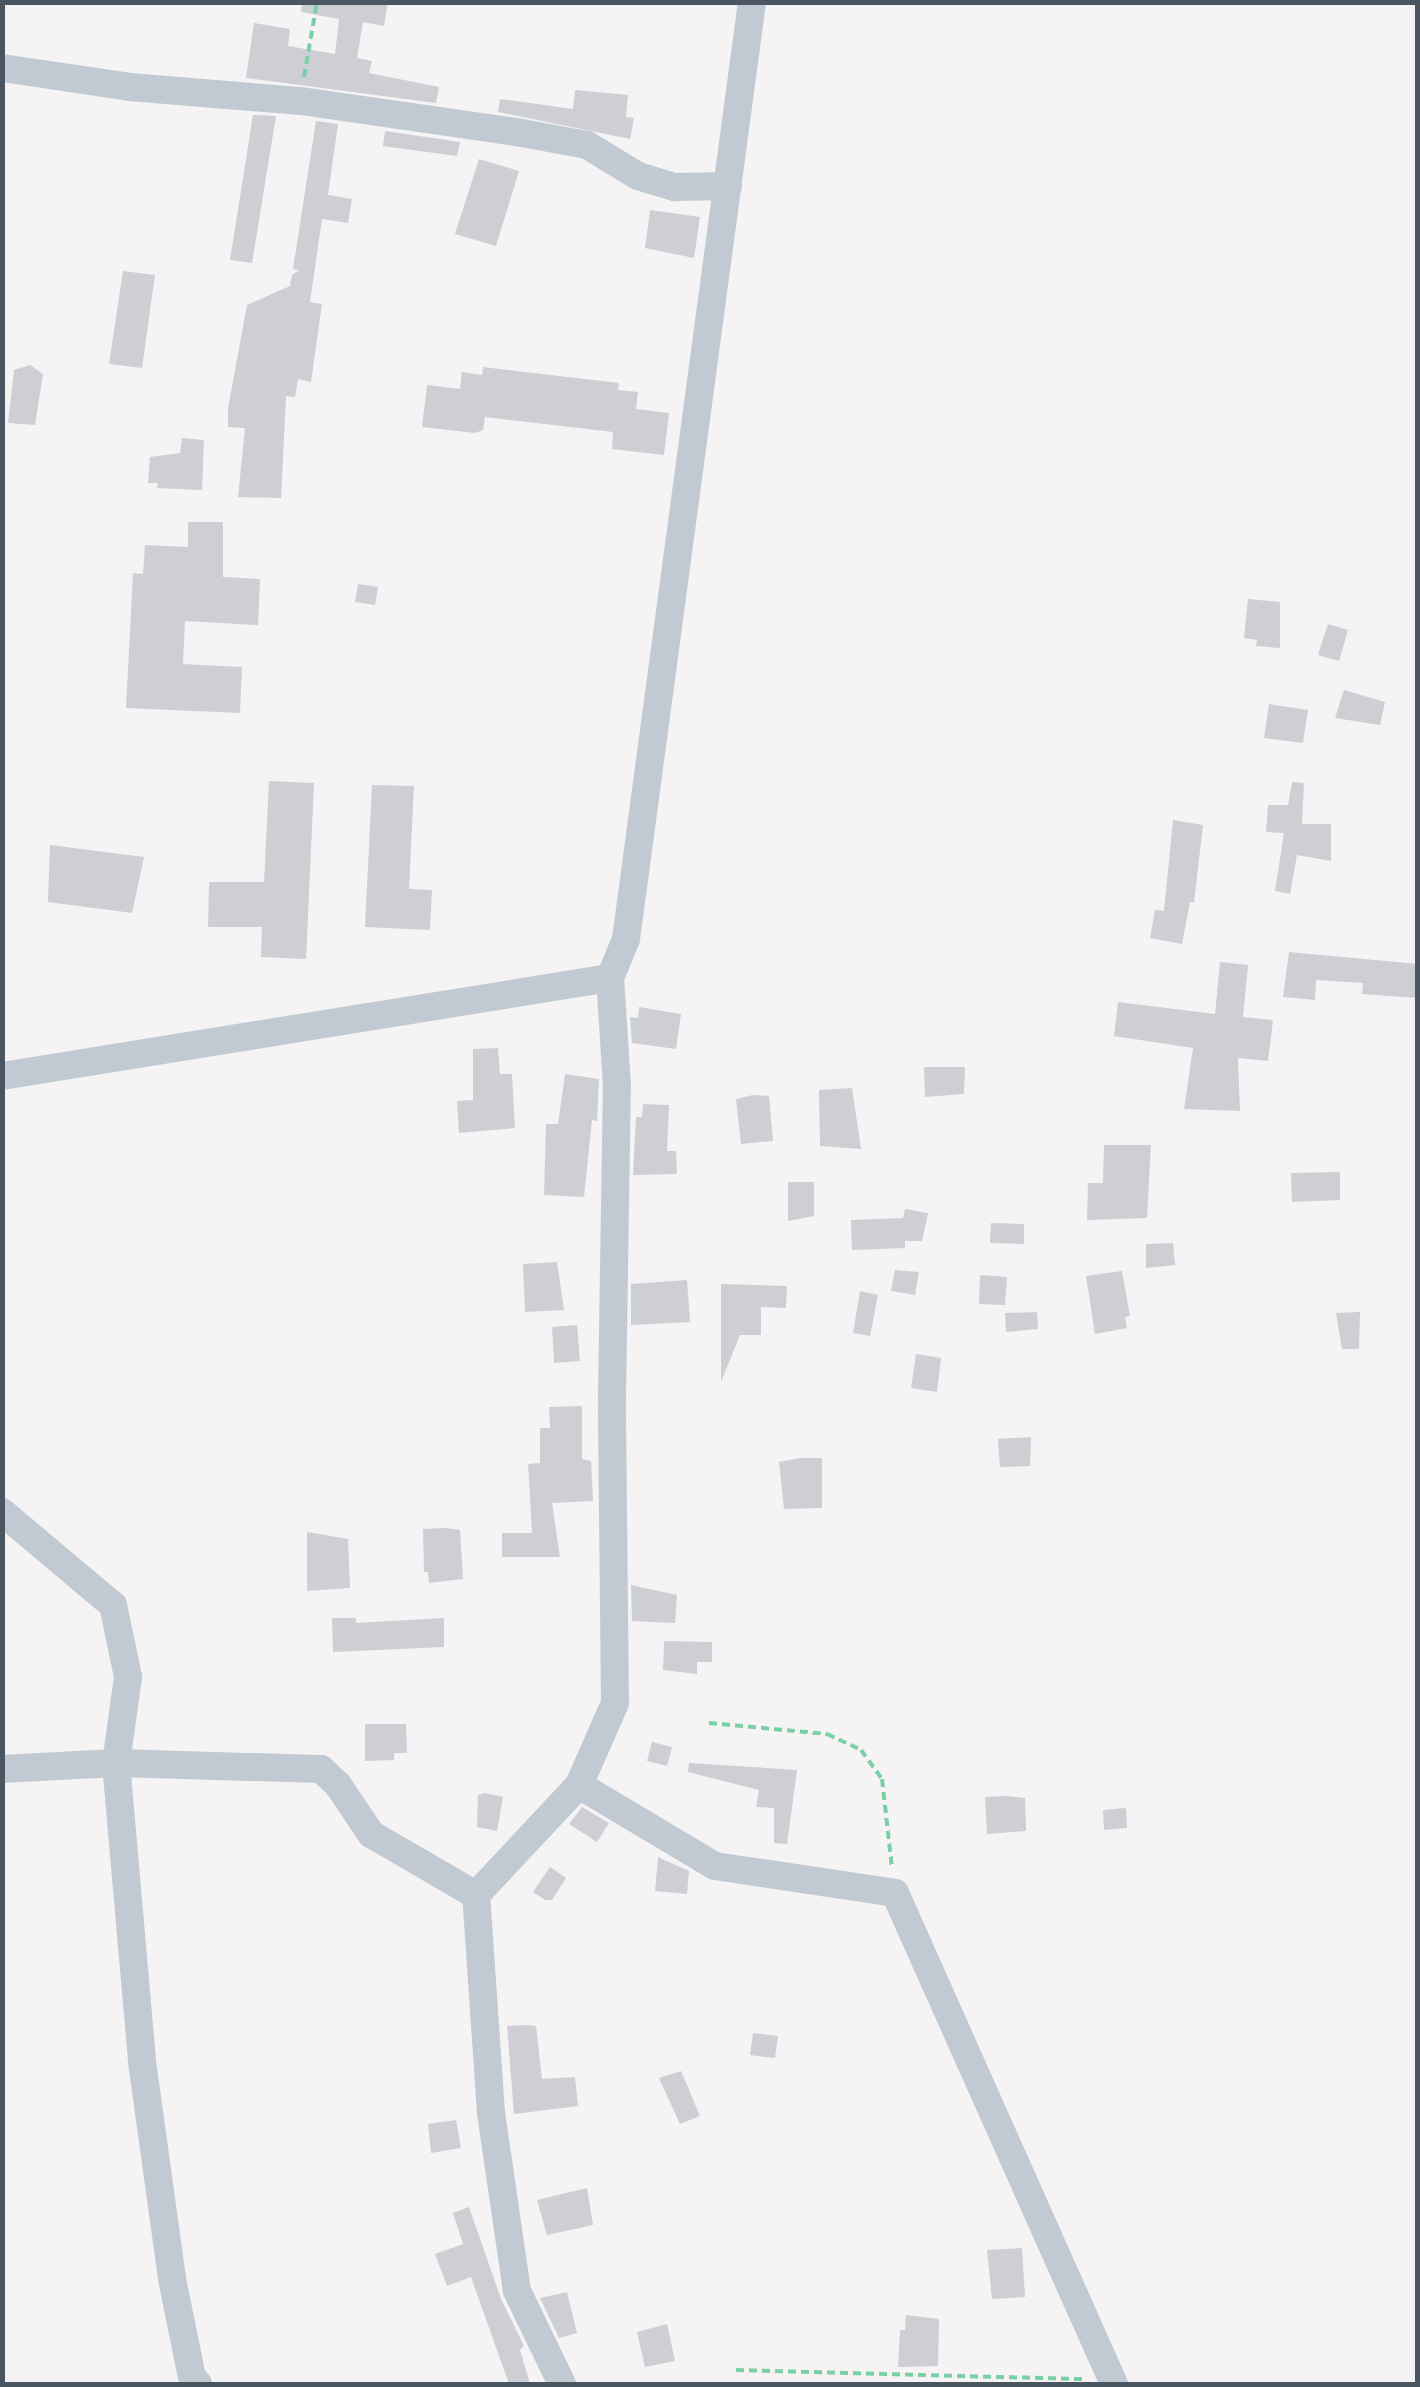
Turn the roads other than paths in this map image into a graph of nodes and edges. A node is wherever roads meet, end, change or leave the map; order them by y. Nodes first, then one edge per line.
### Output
1 (752, 2) edge
2 (2, 68) edge
3 (728, 186) junction
4 (610, 978) junction
5 (2, 1076) edge
6 (2, 1512) edge
7 (116, 1763) junction
8 (2, 1768) edge
9 (579, 1785) junction
10 (476, 1895) junction
11 (1112, 2382) edge
12 (198, 2384) edge
13 (562, 2384) edge

1 - 3 street
2 - 3 street
3 - 4 street
4 - 5 street
4 - 9 street
6 - 7 street
7 - 8 street
7 - 10 street
7 - 12 street
9 - 10 street
9 - 11 street
10 - 13 street

